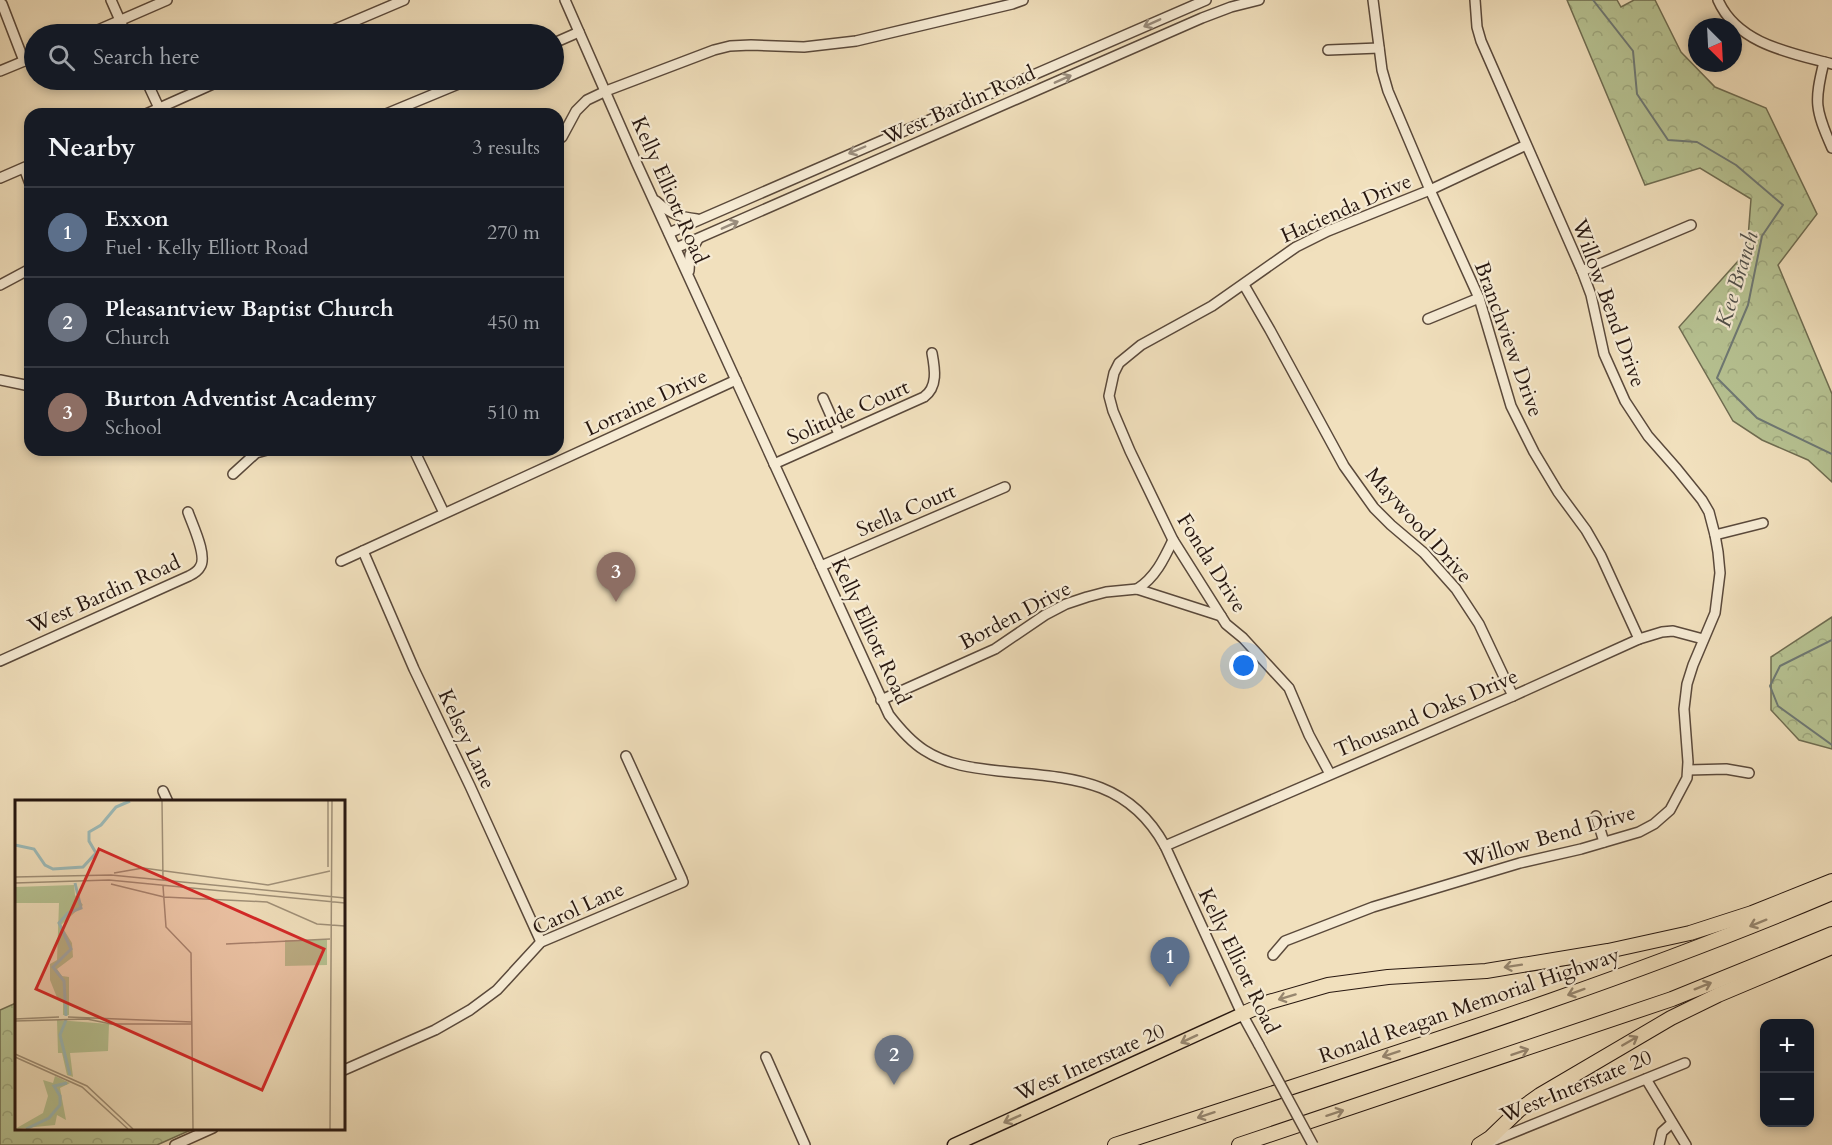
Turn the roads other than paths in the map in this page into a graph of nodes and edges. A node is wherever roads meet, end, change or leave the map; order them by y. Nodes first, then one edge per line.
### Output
1 (111, 0) edge
2 (167, 0) edge
3 (404, 0) edge
4 (565, 0) edge
5 (1023, 0) edge
6 (1206, 0) edge
7 (1258, 0) edge
8 (1373, 0) edge
9 (1475, 0) edge
10 (1718, 0) edge
11 (2, 4) dead end
12 (120, 21) junction
13 (113, 24) edge
14 (121, 24) edge
15 (348, 24) edge
16 (579, 32) junction
17 (564, 39) edge
18 (1379, 48) junction
19 (1328, 50) dead end
20 (24, 61) joint
21 (1828, 63) edge
22 (0, 71) edge
23 (151, 90) edge
24 (200, 90) edge
25 (444, 90) edge
26 (606, 91) junction
27 (159, 108) joint
28 (400, 108) edge
29 (564, 133) edge
30 (1526, 145) junction
31 (1832, 148) edge
32 (24, 168) edge
33 (0, 178) edge
34 (1430, 190) junction
35 (654, 200) junction
36 (699, 219) junction
37 (1691, 225) dead end
38 (669, 233) junction
39 (698, 239) junction
40 (676, 248) junction
41 (24, 271) edge
42 (1582, 272) junction
43 (689, 276) junction
44 (0, 285) edge
45 (1244, 285) junction
46 (1479, 298) junction
47 (1428, 319) dead end
48 (932, 353) dead end
49 (0, 380) edge
50 (736, 380) junction
51 (24, 385) edge
52 (1111, 387) joint
53 (824, 398) dead end
54 (1511, 406) junction
55 (1500, 411) dead end
56 (839, 435) junction
57 (253, 456) edge
58 (417, 456) edge
59 (774, 464) junction
60 (232, 474) dead end
61 (1005, 487) dead end
62 (188, 512) dead end
63 (444, 513) junction
64 (1763, 523) dead end
65 (1715, 535) junction
66 (1173, 540) junction
67 (363, 550) junction
68 (340, 561) dead end
69 (821, 567) junction
70 (1137, 590) junction
71 (1221, 616) junction
72 (1639, 639) junction
73 (1703, 639) junction
74 (0, 661) edge
75 (1513, 696) junction
76 (881, 700) junction
77 (626, 756) dead end
78 (1688, 770) junction
79 (1749, 772) dead end
80 (1330, 774) junction
81 (163, 791) dead end
82 (168, 800) edge
83 (1596, 816) dead end
84 (1604, 842) junction
85 (1165, 846) junction
86 (1832, 880) edge
87 (1832, 893) edge
88 (1832, 934) edge
89 (540, 942) junction
90 (1832, 946) edge
91 (1273, 956) dead end
92 (1242, 1014) junction
93 (766, 1057) dead end
94 (1685, 1063) dead end
95 (345, 1070) edge
96 (1646, 1079) junction
97 (1672, 1123) junction
98 (209, 1130) edge
99 (176, 1145) edge
100 (805, 1145) edge
101 (954, 1145) edge
102 (1115, 1145) edge
103 (1239, 1145) edge
104 (1313, 1145) edge
105 (1480, 1145) edge
106 (1659, 1145) edge
107 (1686, 1145) edge

1 - 12 street
2 - 12 street
3 - 15 street
4 - 16 street, Kelly Elliott Road
5 - 26 street
6 -> 36 street, West Bardin Road
39 -> 7 street, West Bardin Road
8 - 18 street, Branchview Drive
9 - 30 street, Willow Bend Drive
10 - 21 street
11 - 20 street
12 - 13 street
12 - 14 street
16 - 17 street
16 - 26 street, Kelly Elliott Road
18 - 19 street
18 - 34 street, Branchview Drive
20 - 22 street
21 - 31 street
23 - 27 street
24 - 27 street
25 - 28 street
26 - 29 street
26 - 35 street, Kelly Elliott Road
30 - 34 street, Hacienda Drive
30 - 42 street, Willow Bend Drive
32 - 33 street
34 - 45 street, Hacienda Drive
34 - 46 street, Branchview Drive
35 - 36 street
35 - 38 street, Kelly Elliott Road
36 - 38 street, West Bardin Road
37 - 42 street
38 - 40 street, Kelly Elliott Road
39 - 40 street, West Bardin Road
39 - 43 street
40 - 43 street, Kelly Elliott Road
41 - 44 street
42 - 65 street, Willow Bend Drive
43 - 50 street, Kelly Elliott Road
45 - 52 street, Hacienda Drive
45 - 75 street, Maywood Drive
46 - 47 street
46 - 54 street, Branchview Drive
48 - 56 street, Solitude Court
49 - 51 street
50 - 59 street, Kelly Elliott Road
50 - 63 street, Lorraine Drive
52 - 66 street, Fonda Drive
53 - 56 street
54 - 55 street
54 - 72 street, Branchview Drive
56 - 59 street, Solitude Court
57 - 60 street
58 - 63 street
59 - 69 street, Kelly Elliott Road
61 - 69 street, Stella Court
62 - 74 street, West Bardin Road
63 - 67 street, Lorraine Drive
64 - 65 street
65 - 73 street, Willow Bend Drive
66 - 70 street
66 - 71 street, Fonda Drive
67 - 68 street, Lorraine Drive
67 - 89 street, Kelsey Lane
69 - 76 street, Kelly Elliott Road
70 - 71 street, Borden Drive
70 - 76 street, Borden Drive
71 - 80 street, Fonda Drive
72 - 73 street, Thousand Oaks Drive
72 - 75 street, Thousand Oaks Drive
73 - 78 street, Willow Bend Drive
75 - 80 street, Thousand Oaks Drive
76 - 85 street, Kelly Elliott Road
77 - 89 street, Carol Lane
78 - 79 street
78 - 84 street, Willow Bend Drive
80 - 85 street, Thousand Oaks Drive
81 - 82 street
83 - 84 street
84 - 91 street, Willow Bend Drive
85 - 92 street, Kelly Elliott Road
86 -> 92 highway
87 -> 102 highway, Ronald Reagan Memorial Highway
103 -> 88 highway
89 - 95 street, Carol Lane
105 -> 90 highway
92 -> 101 main road, West Interstate 20
92 - 104 street, Kelly Elliott Road, bridge
93 - 100 street
94 - 96 street, West Interstate 20
96 - 97 street
96 - 105 street, West Interstate 20
97 - 106 street
97 - 107 street
98 - 99 street

